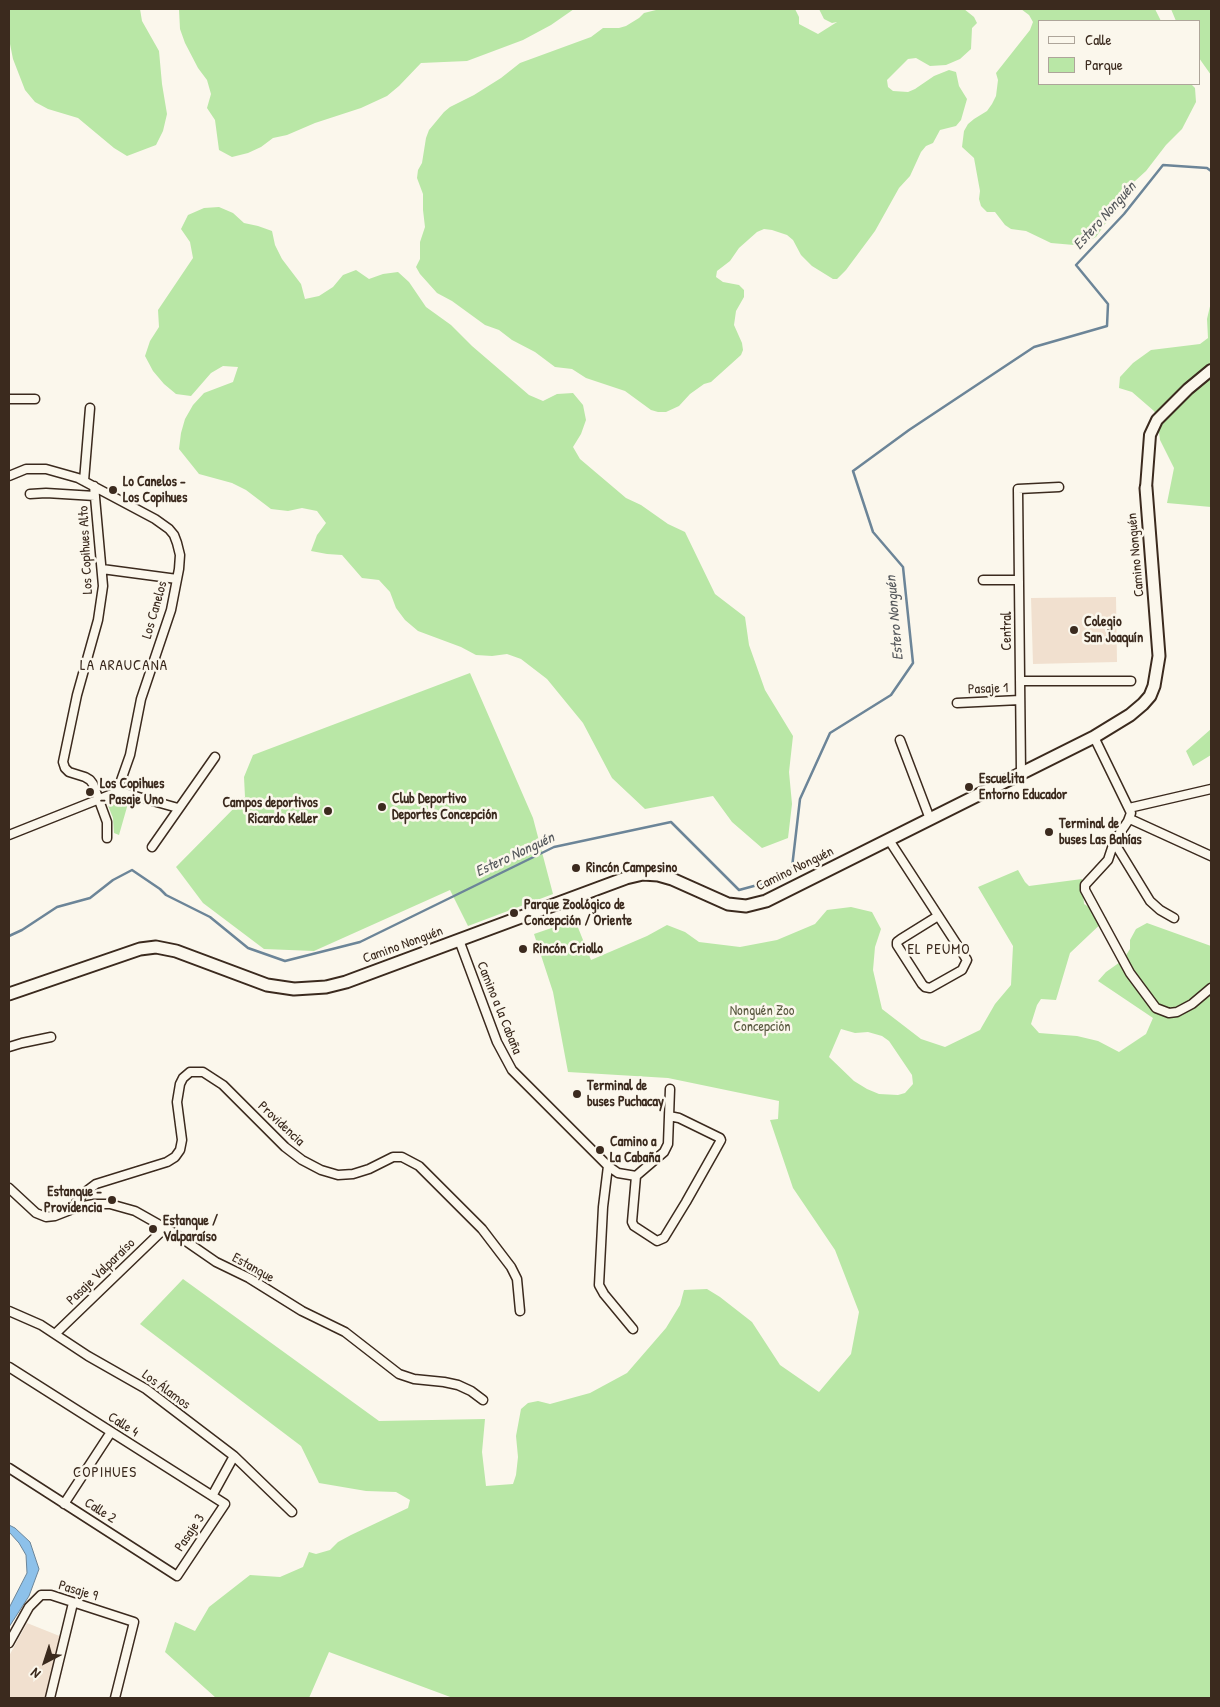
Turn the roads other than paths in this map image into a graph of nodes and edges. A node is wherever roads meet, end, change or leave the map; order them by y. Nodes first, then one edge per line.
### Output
1 (1211, 370) edge
2 (35, 398) dead end
3 (9, 399) edge
4 (90, 408) dead end
5 (9, 476) edge
6 (84, 481) junction
7 (94, 486) junction
8 (1059, 487) dead end
9 (1146, 488) joint
10 (30, 494) dead end
11 (95, 496) junction
12 (102, 569) junction
13 (177, 579) junction
14 (983, 580) dead end
15 (1019, 580) junction
16 (1020, 681) junction
17 (1131, 681) dead end
18 (1020, 700) junction
19 (957, 703) dead end
20 (1094, 736) junction
21 (900, 740) dead end
22 (215, 757) dead end
23 (1021, 772) junction
24 (1211, 789) edge
25 (117, 791) junction
26 (99, 800) junction
27 (178, 808) junction
28 (1129, 808) junction
29 (930, 818) junction
30 (1130, 819) junction
31 (9, 835) edge
32 (107, 838) dead end
33 (889, 840) junction
34 (1114, 842) junction
35 (152, 847) dead end
36 (1211, 856) edge
37 (938, 916) junction
38 (1174, 918) dead end
39 (459, 940) junction
40 (1211, 988) edge
41 (9, 994) edge
42 (51, 1037) dead end
43 (9, 1047) edge
44 (670, 1089) dead end
45 (670, 1116) junction
46 (608, 1166) junction
47 (636, 1176) junction
48 (9, 1188) edge
49 (71, 1210) junction
50 (165, 1228) junction
51 (9, 1311) edge
52 (520, 1311) dead end
53 (633, 1329) dead end
54 (55, 1334) junction
55 (9, 1368) edge
56 (483, 1400) dead end
57 (111, 1432) junction
58 (234, 1456) junction
59 (9, 1468) edge
60 (212, 1496) junction
61 (64, 1504) junction
62 (225, 1504) joint
63 (292, 1512) dead end
64 (177, 1576) joint
65 (73, 1604) junction
66 (9, 1643) edge
67 (50, 1698) edge
68 (115, 1698) edge

1 - 9 street, Camino Nonguén
2 - 3 street
4 - 6 street
5 - 6 street, Los Copihues Alto
6 - 7 street, Los Copihues Alto
7 - 11 street, Los Copihues Alto
7 - 13 street, Los Canelos
8 - 15 street, Central
9 - 20 main road, Camino Nonguén
10 - 11 street
11 - 12 street, Los Copihues Alto
12 - 13 street
12 - 26 street, Los Copihues Alto
13 - 25 street, Los Canelos
14 - 15 street
15 - 16 street, Central
16 - 17 street
16 - 18 street, Central
18 - 19 street, Pasaje 1
18 - 23 street, Central
20 - 23 main road, Camino Nonguén
20 - 28 street
21 - 29 street
22 - 27 street
23 - 29 main road, Camino Nonguén
24 - 28 street
25 - 26 street
25 - 27 street
26 - 31 street
26 - 32 street, Los Copihues Alto
27 - 35 street
28 - 30 street
29 - 33 main road, Camino Nonguén
30 - 34 street
30 - 36 street
33 - 37 street
33 - 39 main road, Camino Nonguén
34 - 38 street
34 - 40 street
37 - 37 street
39 - 41 main road, Camino Nonguén
39 - 46 street, Camino a la Cabaña
42 - 43 street
44 - 45 street
45 - 47 street
45 - 47 street
46 - 47 street, Camino a la Cabaña
46 - 53 street
48 - 49 street, Estanque
49 - 50 street, Estanque
49 - 52 street, Providencia
50 - 54 street, Pasaje Valparaíso
50 - 56 street, Estanque
51 - 54 street, Los Álamos
54 - 58 street, Los Álamos
55 - 57 street, Calle 4
57 - 60 street, Calle 4
57 - 61 street
58 - 60 street
58 - 63 street, Los Álamos
59 - 61 street, Calle 2
60 - 62 street, Calle 4
61 - 64 street, Calle 2
62 - 64 street, Pasaje 3
65 - 66 street, Pasaje 9
65 - 67 street
65 - 68 street, Pasaje 9

